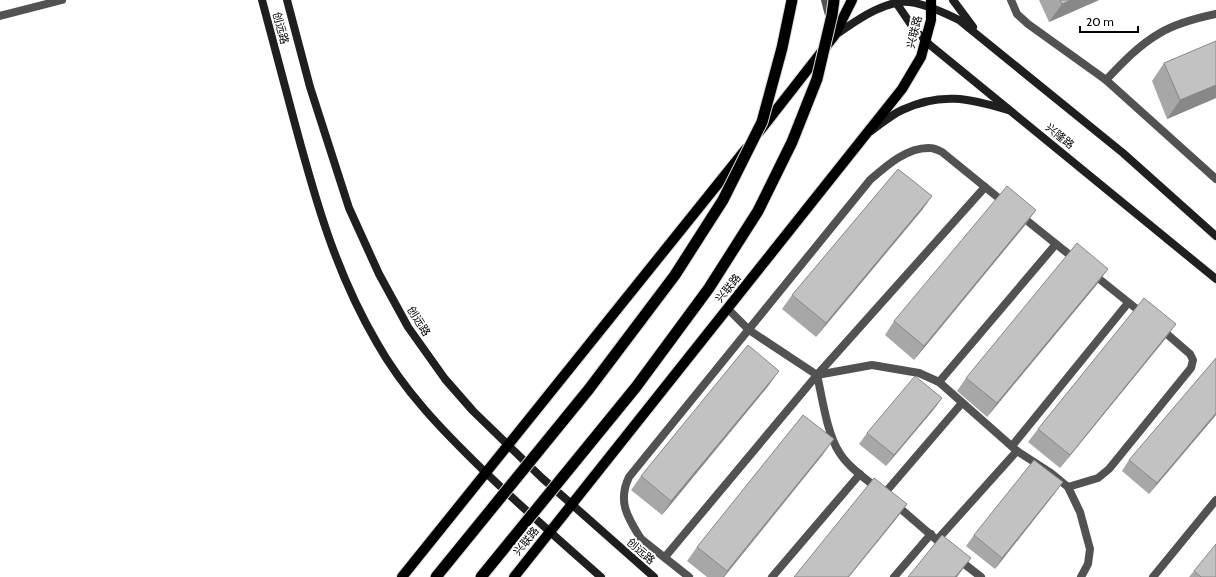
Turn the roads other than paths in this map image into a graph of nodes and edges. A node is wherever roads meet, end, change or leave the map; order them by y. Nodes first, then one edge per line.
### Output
1 (62, 0) edge
2 (262, 0) edge
3 (286, 0) edge
4 (792, 0) edge
5 (825, 0) edge
6 (834, 0) edge
7 (852, 0) edge
8 (953, 0) edge
9 (1010, 0) edge
10 (896, 2) edge
11 (931, 4) edge
12 (1216, 14) edge
13 (0, 16) edge
14 (834, 36) junction
15 (926, 40) junction
16 (983, 40) junction
17 (1106, 80) junction
18 (1012, 111) junction
19 (867, 134) junction
20 (1215, 178) edge
21 (985, 187) junction
22 (1216, 236) edge
23 (1056, 244) junction
24 (1216, 279) edge
25 (1128, 303) junction
26 (728, 309) junction
27 (749, 330) junction
28 (817, 375) junction
29 (939, 382) junction
30 (962, 403) junction
31 (508, 445) junction
32 (1015, 448) junction
33 (486, 473) junction
34 (860, 474) junction
35 (1068, 487) junction
36 (884, 494) junction
37 (1216, 500) edge
38 (572, 505) junction
39 (550, 532) junction
40 (930, 534) junction
41 (937, 540) junction
42 (665, 557) junction
43 (402, 577) edge
44 (436, 577) edge
45 (481, 577) edge
46 (514, 577) edge
47 (601, 577) edge
48 (654, 577) edge
49 (689, 577) edge
50 (772, 577) edge
51 (894, 577) edge
52 (981, 577) edge
53 (1081, 577) edge
54 (1153, 577) edge

1 - 13 street
2 - 33 main road, 创远路
3 - 31 main road, 创远路
4 - 44 highway, bridge
5 - 14 street
6 - 45 highway, 兴联路, bridge
7 - 14 main road
8 - 16 main road
9 - 17 street
10 - 11 main road
10 - 14 main road
10 - 15 main road, 兴隆路
11 - 15 main road, 兴联路
11 - 16 main road
12 - 17 street
14 - 31 main road
15 - 18 main road, 兴隆路
15 - 19 main road, 兴联路
16 - 22 main road
17 - 20 street
18 - 19 main road
18 - 24 main road, 兴隆路
19 - 26 main road, 兴联路
21 - 23 street
21 - 27 street
21 - 28 street
23 - 25 street
23 - 29 street
25 - 32 street
25 - 35 street
26 - 27 street
26 - 38 main road, 兴联路
27 - 28 street
27 - 42 street
28 - 29 street
28 - 34 street
28 - 42 street
29 - 30 street
30 - 32 street
30 - 36 street
31 - 33 main road
31 - 38 main road, 创远路
32 - 35 street
32 - 41 street
33 - 39 main road, 创远路
33 - 43 main road
34 - 36 street
34 - 50 street
35 - 53 street
36 - 40 street
37 - 54 street
38 - 39 main road, 兴联路
38 - 48 main road, 创远路
39 - 46 main road, 兴联路
39 - 47 main road, 创远路
40 - 41 street
40 - 51 street
41 - 52 street
42 - 49 street

